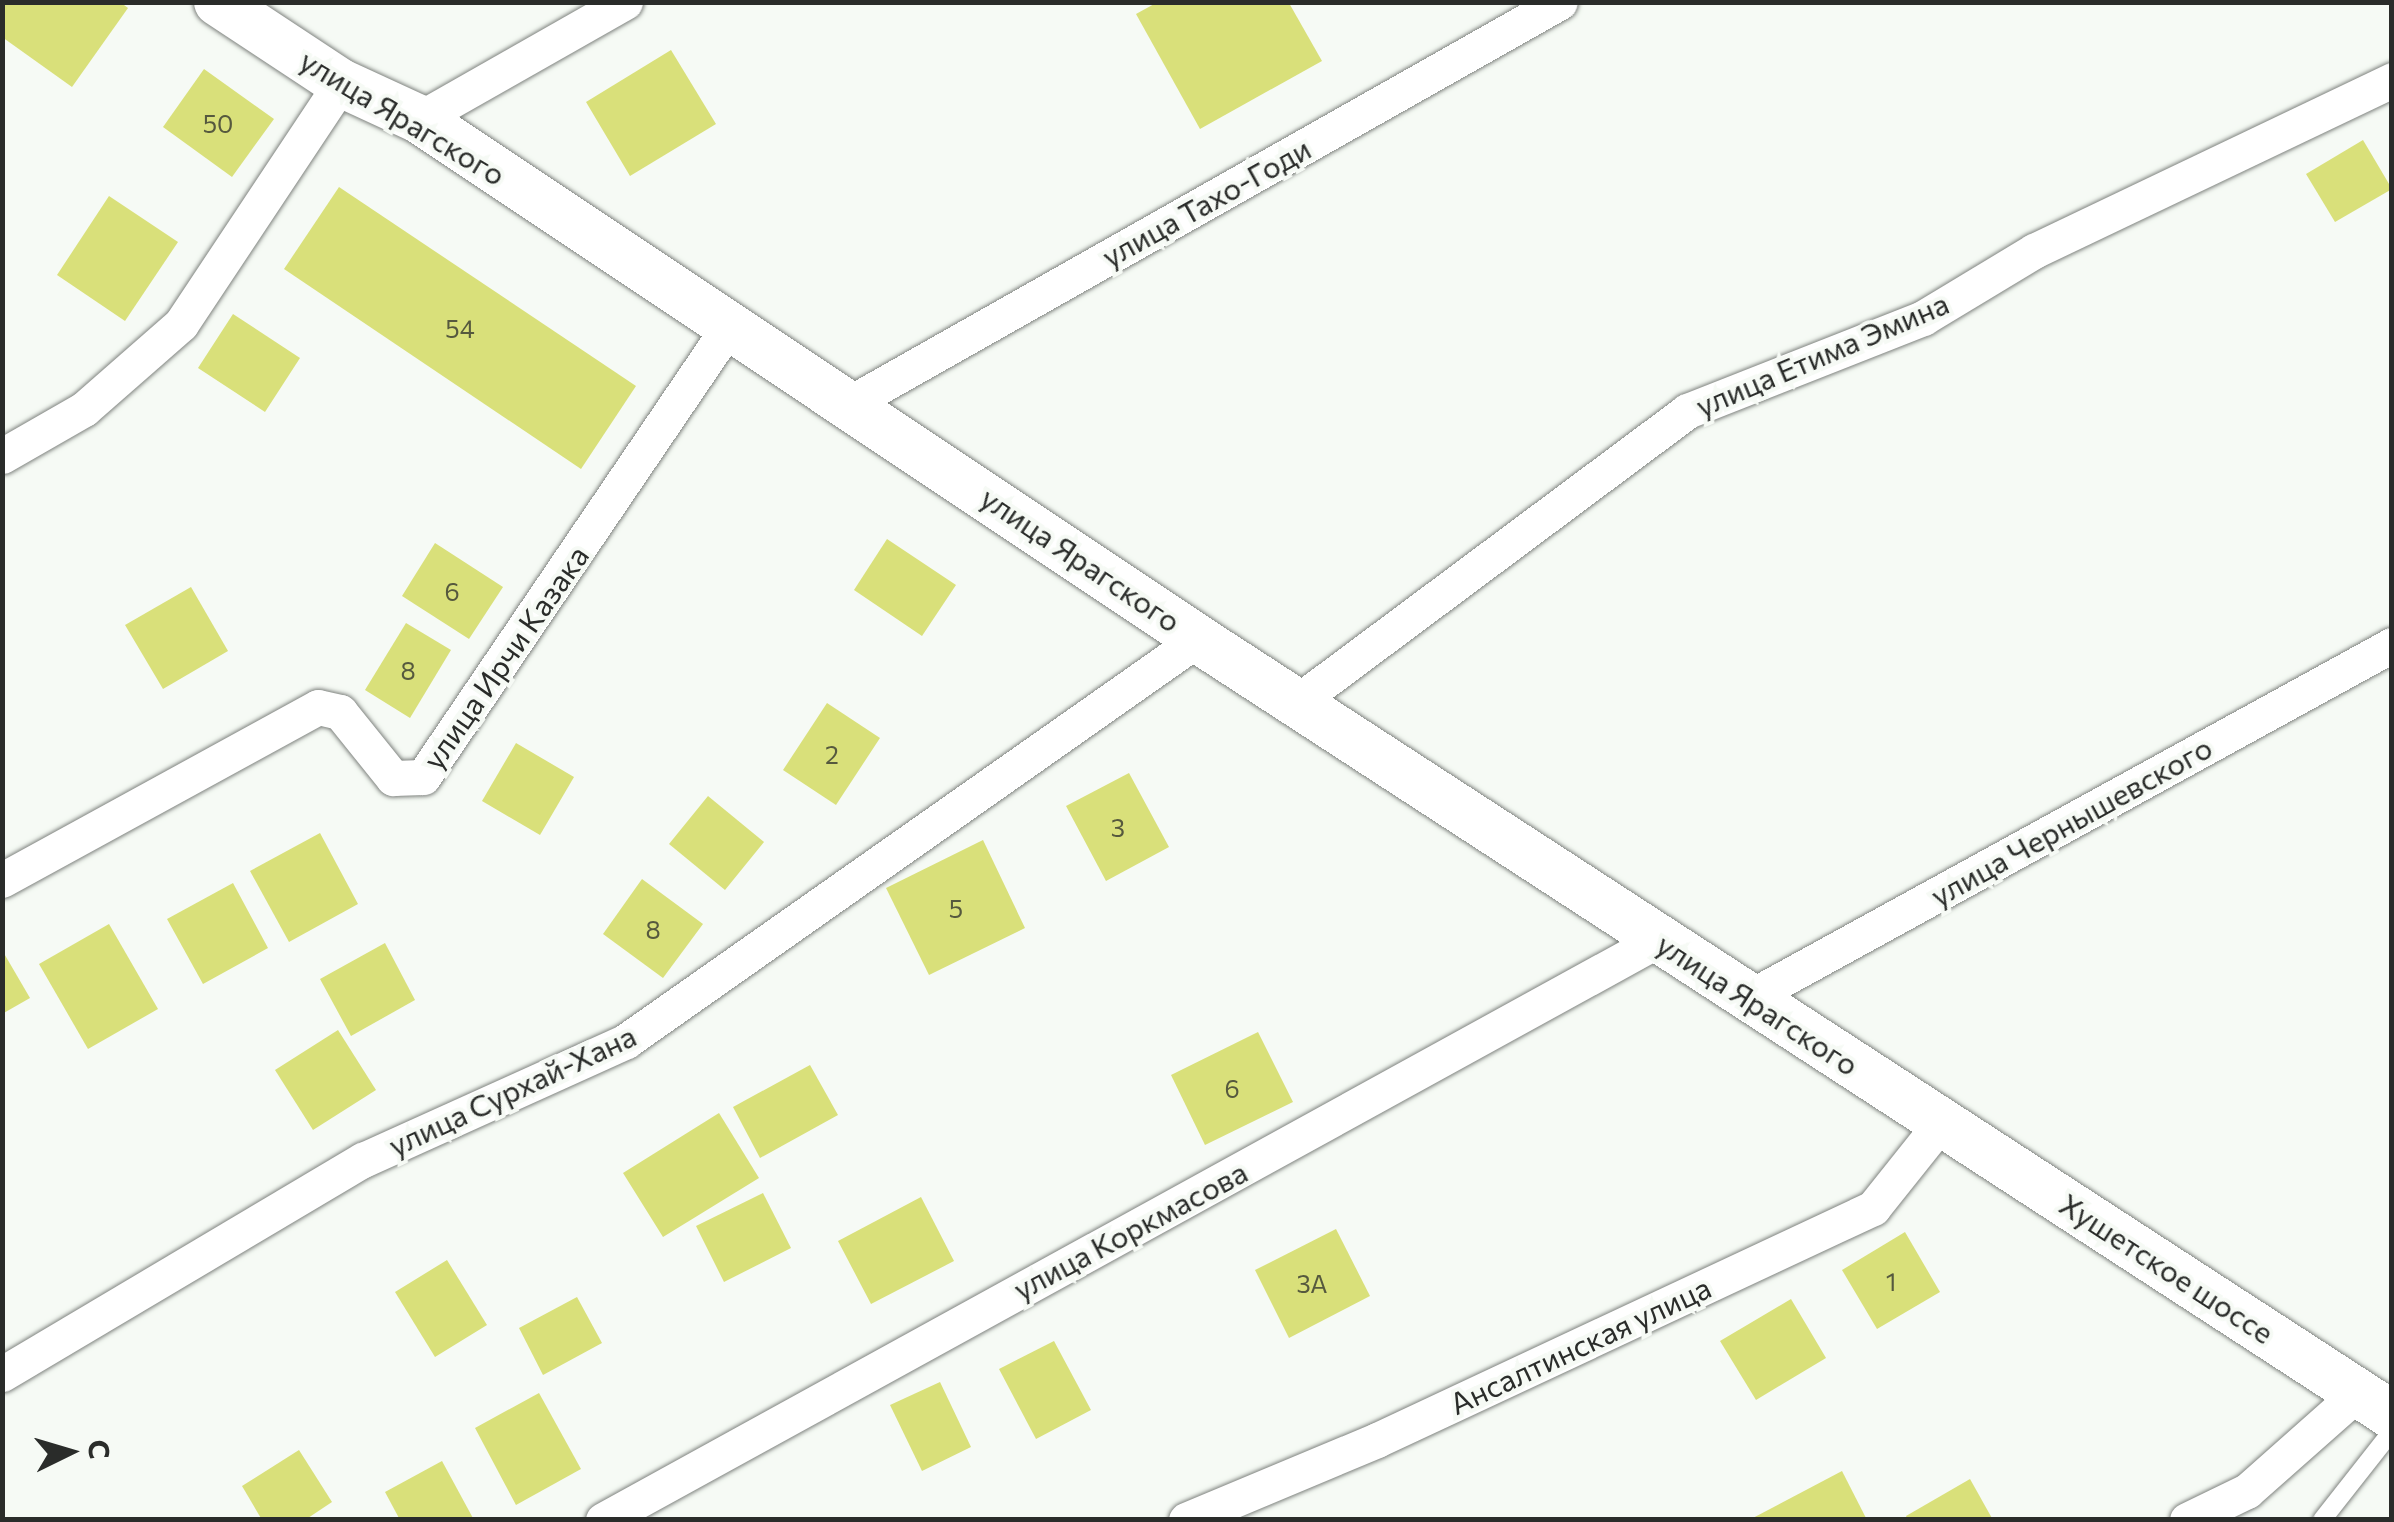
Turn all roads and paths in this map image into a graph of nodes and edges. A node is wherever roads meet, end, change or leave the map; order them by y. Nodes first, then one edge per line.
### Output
1 (218, 2) edge
2 (625, 2) edge
3 (1560, 2) edge
4 (2392, 80) edge
5 (341, 83) junction
6 (419, 119) junction
7 (730, 325) junction
8 (852, 402) junction
9 (2, 456) edge
10 (1198, 639) junction
11 (2392, 645) edge
12 (1297, 702) junction
13 (2, 880) edge
14 (1658, 940) junction
15 (1750, 997) junction
16 (1940, 1124) junction
17 (2, 1374) edge
18 (2376, 1403) edge
19 (2392, 1431) edge
20 (603, 1520) edge
21 (1186, 1520) edge
22 (2188, 1520) edge
23 (2322, 1520) edge

1 - 5 main road, улица Ярагского
2 - 6 street
3 - 8 street, улица Тахо-Годи
4 - 12 street, улица Етима Эмина
5 - 6 main road, улица Ярагского
5 - 9 street
6 - 7 main road, улица Ярагского
7 - 8 main road, улица Ярагского
7 - 13 street, улица Ирчи Казака
8 - 10 main road, улица Ярагского
10 - 12 main road, улица Ярагского
10 - 17 street, улица Сурхай-Хана
11 - 15 street, улица Чернышевского
12 - 14 main road, улица Ярагского
14 - 15 main road, улица Ярагского
14 - 20 street, улица Коркмасова
15 - 16 main road, улица Ярагского
16 - 18 main road, Хушетское шоссе
16 - 21 street, Ансалтинская улица
18 - 22 street
19 - 23 lane

